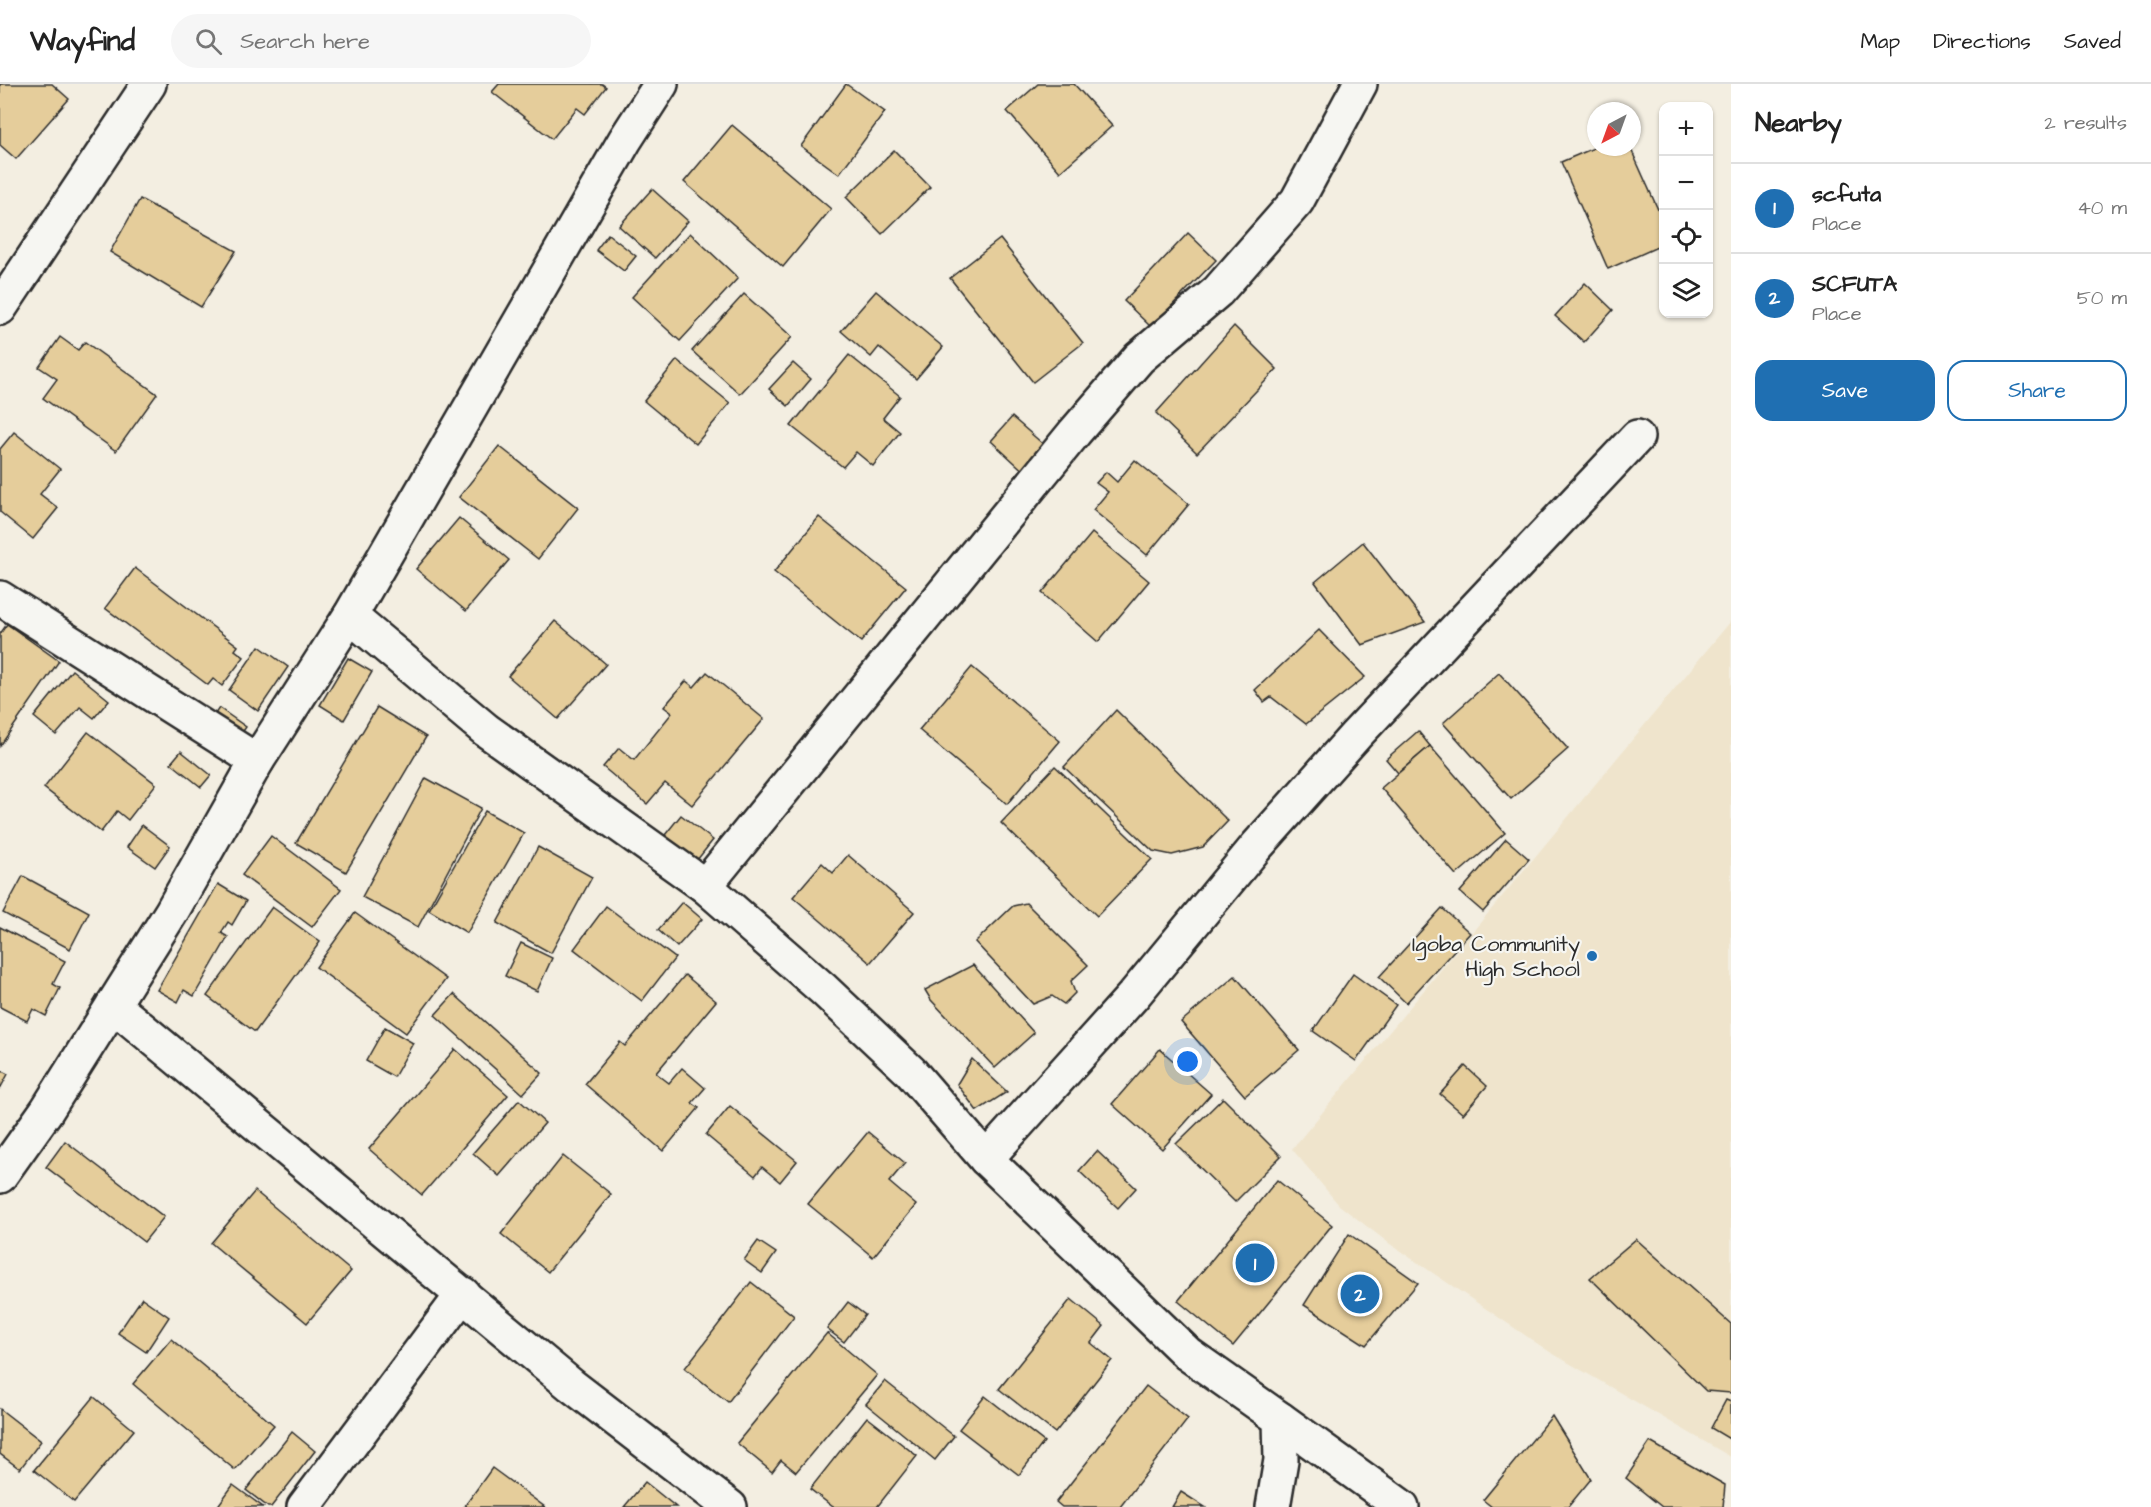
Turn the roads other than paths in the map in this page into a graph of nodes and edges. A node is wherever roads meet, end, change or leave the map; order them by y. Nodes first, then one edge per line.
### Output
1 (149, 84) edge
2 (661, 84) edge
3 (1360, 84) edge
4 (0, 308) edge
5 (1637, 437) dead end
6 (0, 598) edge
7 (350, 616) junction
8 (257, 761) junction
9 (705, 886) junction
10 (113, 1005) junction
11 (986, 1159) junction
12 (0, 1176) edge
13 (463, 1294) junction
14 (1280, 1419) junction
15 (304, 1507) edge
16 (730, 1507) edge
17 (1273, 1507) edge
18 (1402, 1507) edge

1 - 4 street
2 - 7 street
3 - 9 street
5 - 11 street
6 - 8 street
7 - 8 street
7 - 9 street
8 - 10 street
9 - 11 street
10 - 12 street
10 - 13 street
11 - 14 street
13 - 15 street
13 - 16 street
14 - 17 street
14 - 18 street

